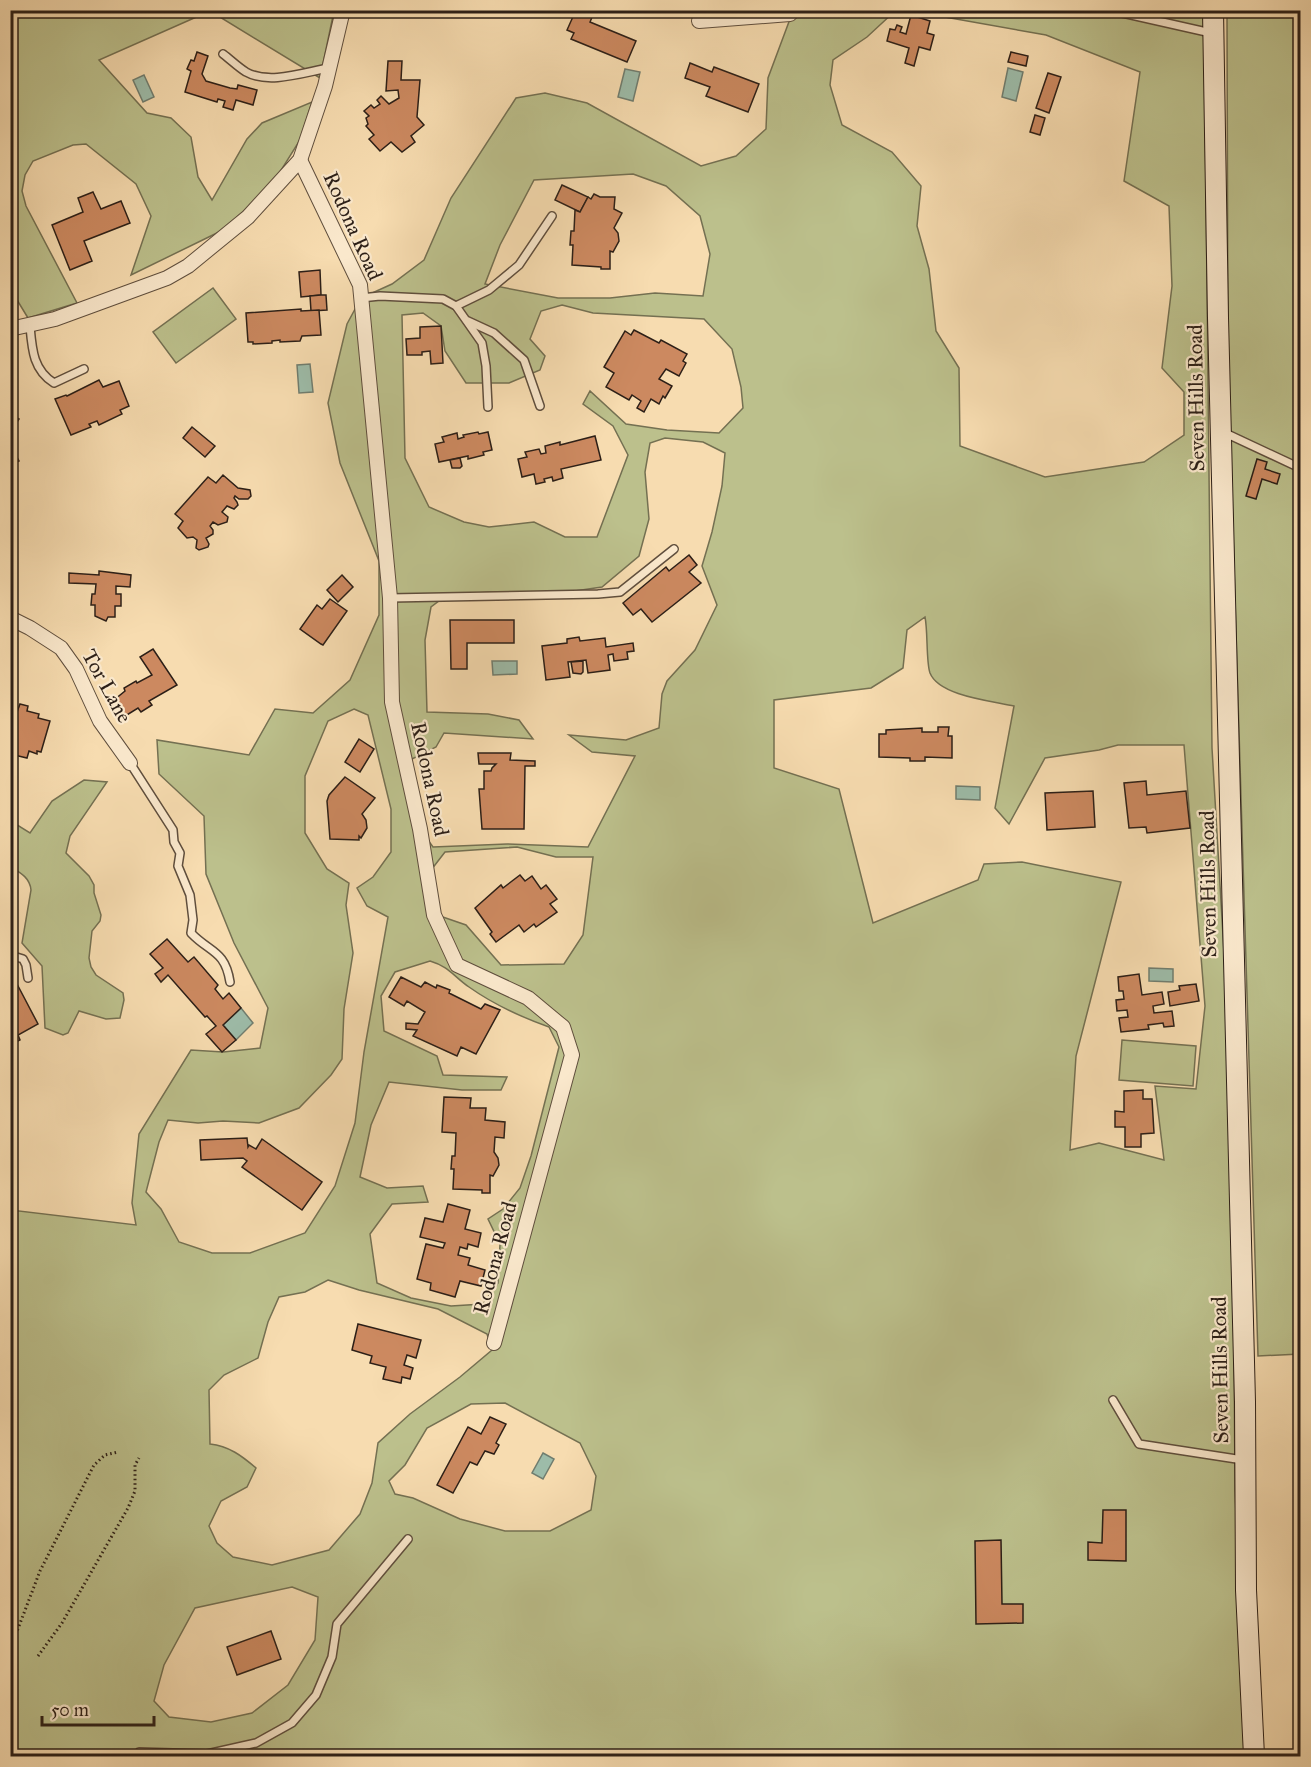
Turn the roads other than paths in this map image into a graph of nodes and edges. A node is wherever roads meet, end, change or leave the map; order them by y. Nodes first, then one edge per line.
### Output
1 (342, 10) edge
2 (793, 10) edge
3 (1108, 10) edge
4 (1213, 10) edge
5 (699, 21) dead end
6 (1214, 33) junction
7 (223, 54) dead end
8 (329, 68) junction
9 (300, 160) junction
10 (552, 216) dead end
11 (361, 298) junction
12 (456, 306) junction
13 (465, 320) junction
14 (30, 326) junction
15 (11, 328) edge
16 (84, 369) dead end
17 (540, 406) dead end
18 (488, 407) dead end
19 (1221, 431) junction
20 (1300, 468) edge
21 (674, 549) dead end
22 (390, 598) junction
23 (10, 618) edge
24 (130, 763) joint
25 (10, 955) edge
26 (28, 978) dead end
27 (230, 982) dead end
28 (494, 1343) dead end
29 (1113, 1400) dead end
30 (1245, 1461) junction
31 (408, 1539) dead end
32 (136, 1756) edge
33 (1254, 1756) edge

1 - 8 street
2 - 5 street
3 - 6 lane
4 - 6 main road, Seven Hills Road
6 - 19 main road, Seven Hills Road
7 - 8 lane
8 - 9 street
9 - 11 street, Rodona Road
9 - 14 street
10 - 12 lane
11 - 12 lane
11 - 22 street, Rodona Road
12 - 13 lane
13 - 17 lane
13 - 18 lane
14 - 15 street
14 - 16 lane
19 - 20 lane
19 - 30 main road, Seven Hills Road
21 - 22 lane
22 - 28 street, Rodona Road
23 - 24 street, Tor Lane
24 - 27 lane
25 - 26 lane
29 - 30 lane
30 - 33 main road, Seven Hills Road
31 - 32 lane

